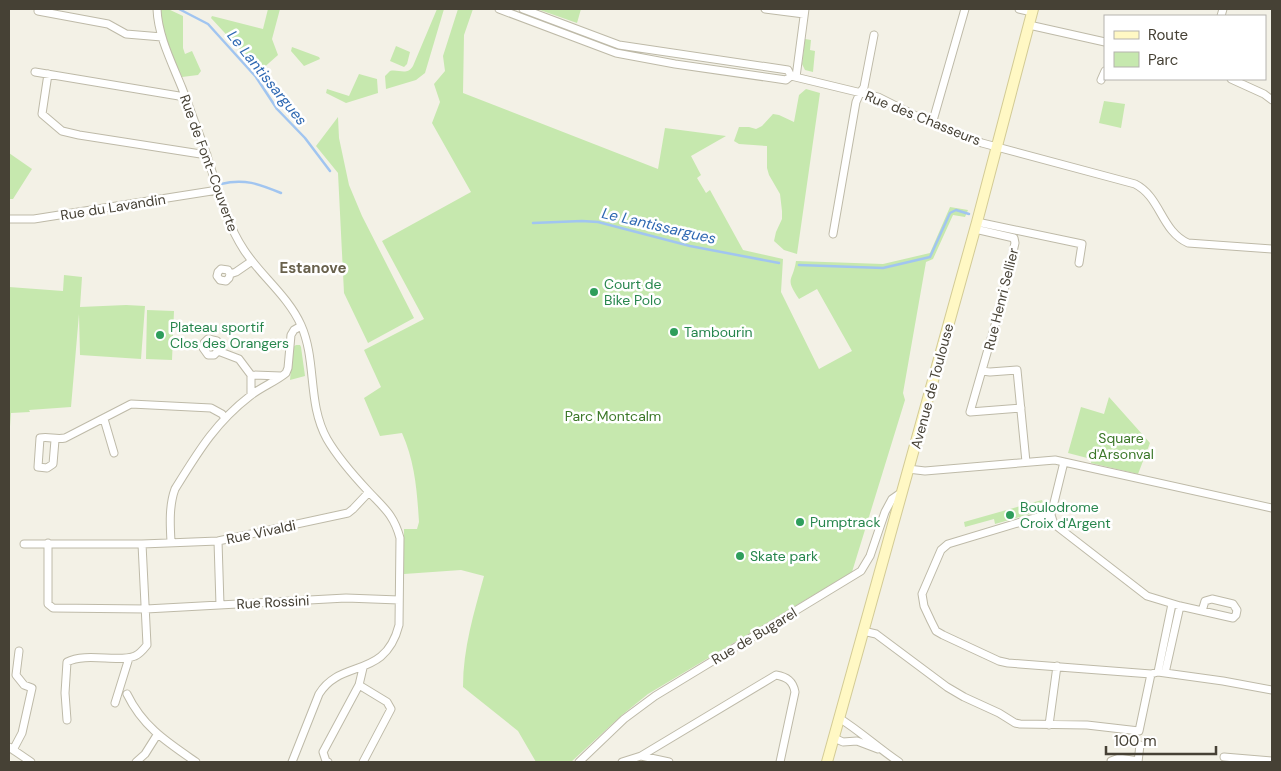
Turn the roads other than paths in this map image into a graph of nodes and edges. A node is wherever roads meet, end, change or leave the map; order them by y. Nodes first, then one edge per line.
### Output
1 (157, 9) edge
2 (499, 9) edge
3 (523, 9) edge
4 (765, 9) edge
5 (965, 9) edge
6 (1019, 9) edge
7 (1033, 10) edge
8 (38, 11) dead end
9 (805, 11) edge
10 (550, 24) junction
11 (1029, 25) junction
12 (874, 34) dead end
13 (162, 37) junction
14 (1104, 42) edge
15 (619, 45) junction
16 (616, 53) junction
17 (35, 72) dead end
18 (1104, 73) edge
19 (48, 74) junction
20 (793, 77) junction
21 (1101, 80) dead end
22 (1233, 80) edge
23 (860, 93) junction
24 (185, 97) junction
25 (1272, 100) edge
26 (932, 124) junction
27 (997, 147) junction
28 (207, 155) junction
29 (218, 190) junction
30 (9, 219) edge
31 (976, 226) junction
32 (833, 234) dead end
33 (1272, 249) edge
34 (252, 261) junction
35 (1079, 263) dead end
36 (230, 274) dead end
37 (301, 326) junction
38 (218, 351) dead end
39 (982, 371) junction
40 (251, 375) junction
41 (282, 376) junction
42 (250, 395) junction
43 (1021, 408) junction
44 (225, 418) junction
45 (104, 419) junction
46 (56, 440) junction
47 (114, 453) dead end
48 (1026, 462) junction
49 (1064, 462) junction
50 (908, 469) junction
51 (369, 492) junction
52 (902, 492) junction
53 (1272, 508) edge
54 (1051, 515) junction
55 (218, 541) junction
56 (171, 542) junction
57 (48, 543) junction
58 (24, 544) dead end
59 (142, 544) junction
60 (399, 600) junction
61 (1172, 604) junction
62 (220, 605) junction
63 (1180, 606) junction
64 (146, 609) junction
65 (1202, 611) junction
66 (863, 630) junction
67 (19, 651) dead end
68 (129, 658) junction
69 (1057, 666) junction
70 (363, 668) junction
71 (1158, 673) junction
72 (359, 685) junction
73 (1272, 690) edge
74 (127, 694) dead end
75 (114, 703) dead end
76 (839, 718) junction
77 (66, 720) dead end
78 (1049, 725) junction
79 (856, 730) junction
80 (156, 735) junction
81 (834, 738) junction
82 (852, 741) junction
83 (1140, 745) dead end
84 (11, 748) edge
85 (880, 750) junction
86 (641, 756) junction
87 (1224, 757) dead end
88 (23, 760) edge
89 (1272, 761) edge
90 (31, 762) edge
91 (136, 762) edge
92 (196, 762) edge
93 (292, 762) edge
94 (328, 762) edge
95 (363, 762) edge
96 (580, 762) edge
97 (622, 762) edge
98 (668, 762) edge
99 (780, 762) edge
100 (827, 762) edge
101 (899, 762) edge
102 (1111, 762) edge
103 (1138, 762) edge

1 - 13 street, Rue de Font-Couverte
2 - 10 street, Rue des Chasseurs
3 - 10 street, Rue des Chasseurs
4 - 9 street
5 - 26 street
6 - 7 street
7 - 11 main road, Avenue de Toulouse
8 - 13 street
9 - 20 street
10 - 15 street, Rue des Chasseurs
10 - 16 street, Rue des Chasseurs
11 - 14 street
11 - 27 main road, Avenue de Toulouse
12 - 23 street
13 - 24 street, Rue de Font-Couverte
15 - 16 street
15 - 20 street, Rue des Chasseurs
16 - 20 street, Rue des Chasseurs
17 - 19 street
18 - 21 street
19 - 24 street
19 - 28 street
20 - 23 street, Rue des Chasseurs
22 - 25 street
23 - 26 street, Rue des Chasseurs
23 - 32 street
24 - 28 street, Rue de Font-Couverte
26 - 27 street, Rue des Chasseurs
27 - 31 main road, Avenue de Toulouse
27 - 33 street, Rue des Chasseurs
28 - 29 street, Rue de Font-Couverte
29 - 30 street, Rue du Lavandin
29 - 34 street, Rue de Font-Couverte
31 - 35 street
31 - 39 street, Rue Henri Sellier
31 - 50 main road, Avenue de Toulouse
34 - 36 street
34 - 37 street, Rue de Font-Couverte
37 - 41 street
37 - 51 street, Rue de Font-Couverte
38 - 40 street
39 - 43 street, Rue Henri Sellier
39 - 43 street, Rue Henri Sellier
40 - 41 street
40 - 42 street
41 - 42 street
42 - 44 street
43 - 48 street, Rue Henri Sellier
44 - 45 street
44 - 56 street
45 - 46 street
45 - 47 street
46 - 46 street
48 - 49 street
48 - 50 street
49 - 53 street
49 - 54 street
50 - 52 main road, Avenue de Toulouse
51 - 55 street, Rue Vivaldi
51 - 60 street, Rue de Font-Couverte
52 - 66 main road, Avenue de Toulouse
52 - 96 street, Rue de Bugarel
54 - 61 street
54 - 69 street
55 - 56 street, Rue Vivaldi
55 - 62 street
56 - 59 street, Rue Vivaldi
57 - 58 street, Rue Vivaldi
57 - 59 street, Rue Vivaldi
57 - 64 street, Rue Rossini
59 - 64 street
60 - 62 street, Rue Rossini
60 - 70 street, Rue de Font-Couverte
61 - 63 street
61 - 71 street
62 - 64 street, Rue Rossini
63 - 65 street
63 - 71 street
64 - 68 street
65 - 65 street
66 - 76 main road, Avenue de Toulouse
66 - 78 street
67 - 84 street
68 - 75 street
68 - 77 street
69 - 71 street
69 - 78 street
70 - 72 street
70 - 93 street, Rue de Font-Couverte
71 - 73 street
71 - 78 street
72 - 94 street
72 - 95 street
74 - 80 street
76 - 79 street
76 - 81 main road, Avenue de Toulouse
79 - 82 street
79 - 85 street
80 - 91 street
80 - 92 street
81 - 82 street
81 - 100 main road, Avenue de Toulouse
82 - 85 street
83 - 103 street
84 - 88 street
85 - 101 street
86 - 97 street
86 - 98 street
86 - 99 street
87 - 89 street
88 - 90 street
102 - 103 street

